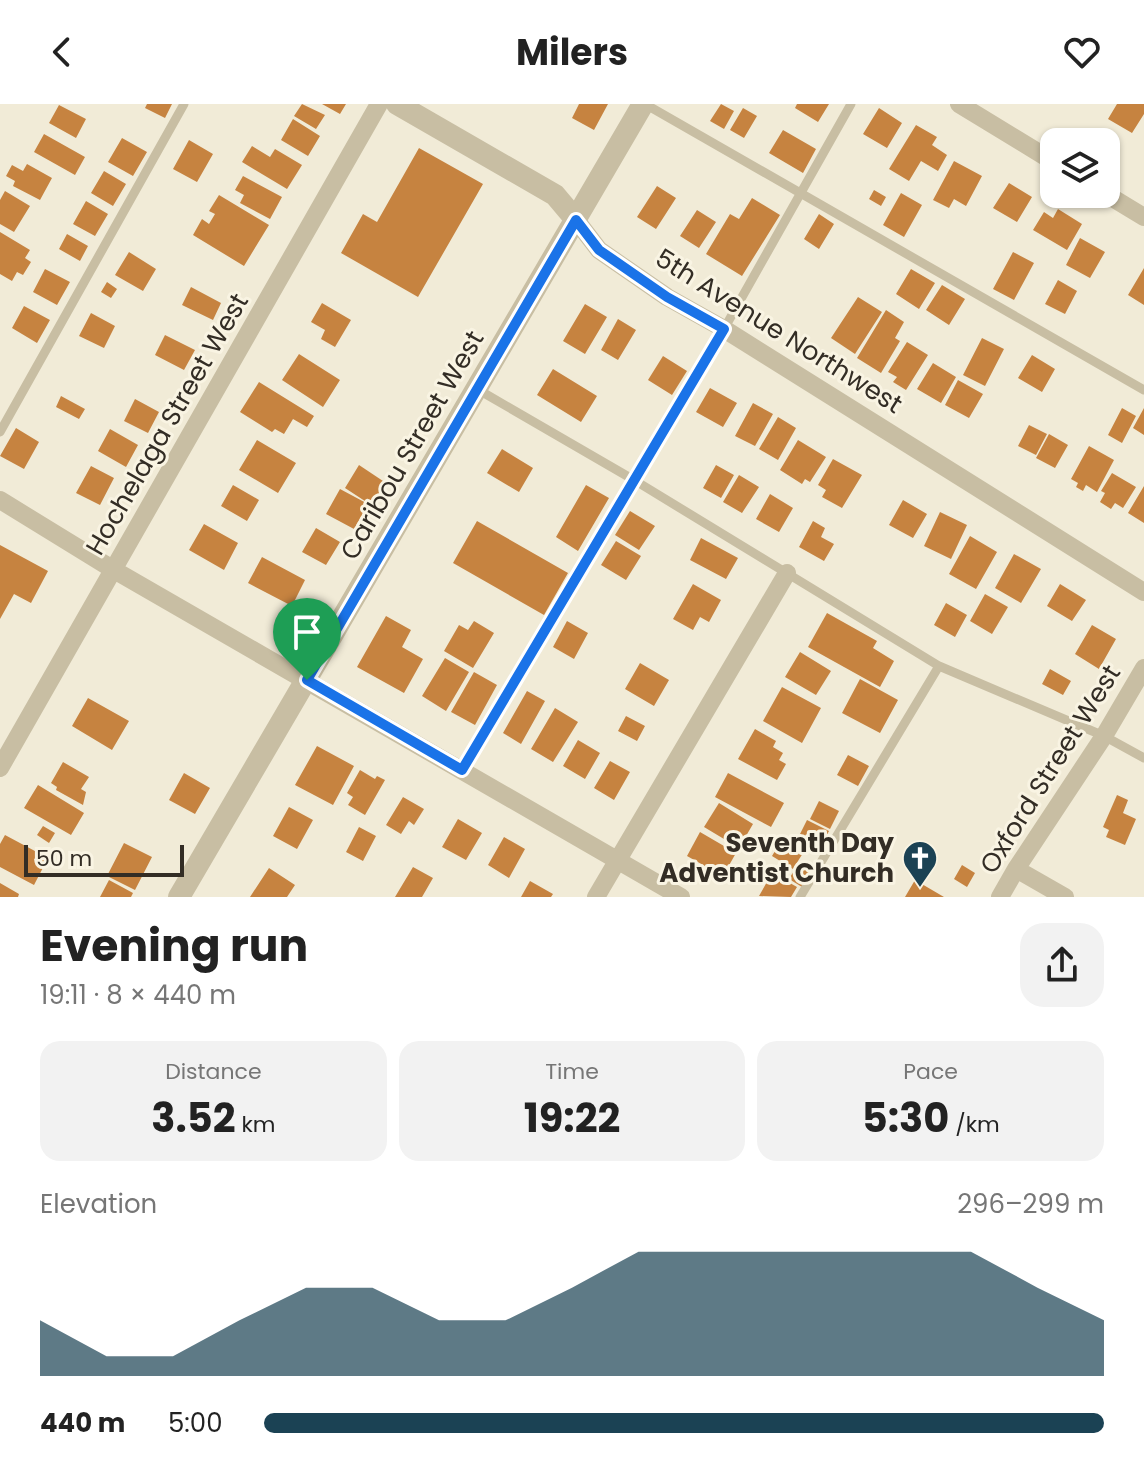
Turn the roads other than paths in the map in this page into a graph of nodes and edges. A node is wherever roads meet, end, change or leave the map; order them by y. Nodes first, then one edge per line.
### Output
1 (184, 104) edge
2 (379, 104) edge
3 (397, 104) edge
4 (644, 104) edge
5 (851, 104) edge
6 (959, 104) edge
7 (1040, 153) edge
8 (801, 193) junction
9 (1120, 202) edge
10 (1144, 217) edge
11 (576, 220) junction
12 (724, 329) junction
13 (477, 389) junction
14 (1144, 390) edge
15 (0, 432) edge
16 (634, 480) junction
17 (0, 500) edge
18 (114, 570) junction
19 (787, 573) junction
20 (1144, 592) edge
21 (939, 666) junction
22 (1144, 668) edge
23 (307, 680) junction
24 (1104, 736) junction
25 (1144, 758) edge
26 (0, 768) edge
27 (462, 770) junction
28 (617, 862) junction
29 (1016, 869) junction
30 (179, 897) edge
31 (596, 897) edge
32 (681, 897) edge
33 (800, 897) edge
34 (1000, 897) edge
35 (1065, 897) edge

1 - 15 lane
2 - 18 street, Hochelaga Street West
3 - 11 street, 5th Avenue Northwest
4 - 8 lane
4 - 11 street, Caribou Street West
5 - 8 lane
6 - 7 street
8 - 12 lane
8 - 14 lane
9 - 10 street
11 - 12 street, 5th Avenue Northwest
11 - 13 street, Caribou Street West
12 - 16 lane
12 - 20 street, 5th Avenue Northwest
13 - 16 lane
13 - 23 street, Caribou Street West
16 - 19 lane
16 - 27 lane
17 - 18 street
18 - 23 street
18 - 26 street, Hochelaga Street West
19 - 21 lane
19 - 28 street
21 - 24 lane
21 - 33 lane
22 - 24 street, Oxford Street West
23 - 27 street
23 - 30 street, Caribou Street West
24 - 25 lane
24 - 29 street, Oxford Street West
27 - 28 street
28 - 31 street
28 - 32 street
29 - 34 street, Oxford Street West
29 - 35 street

